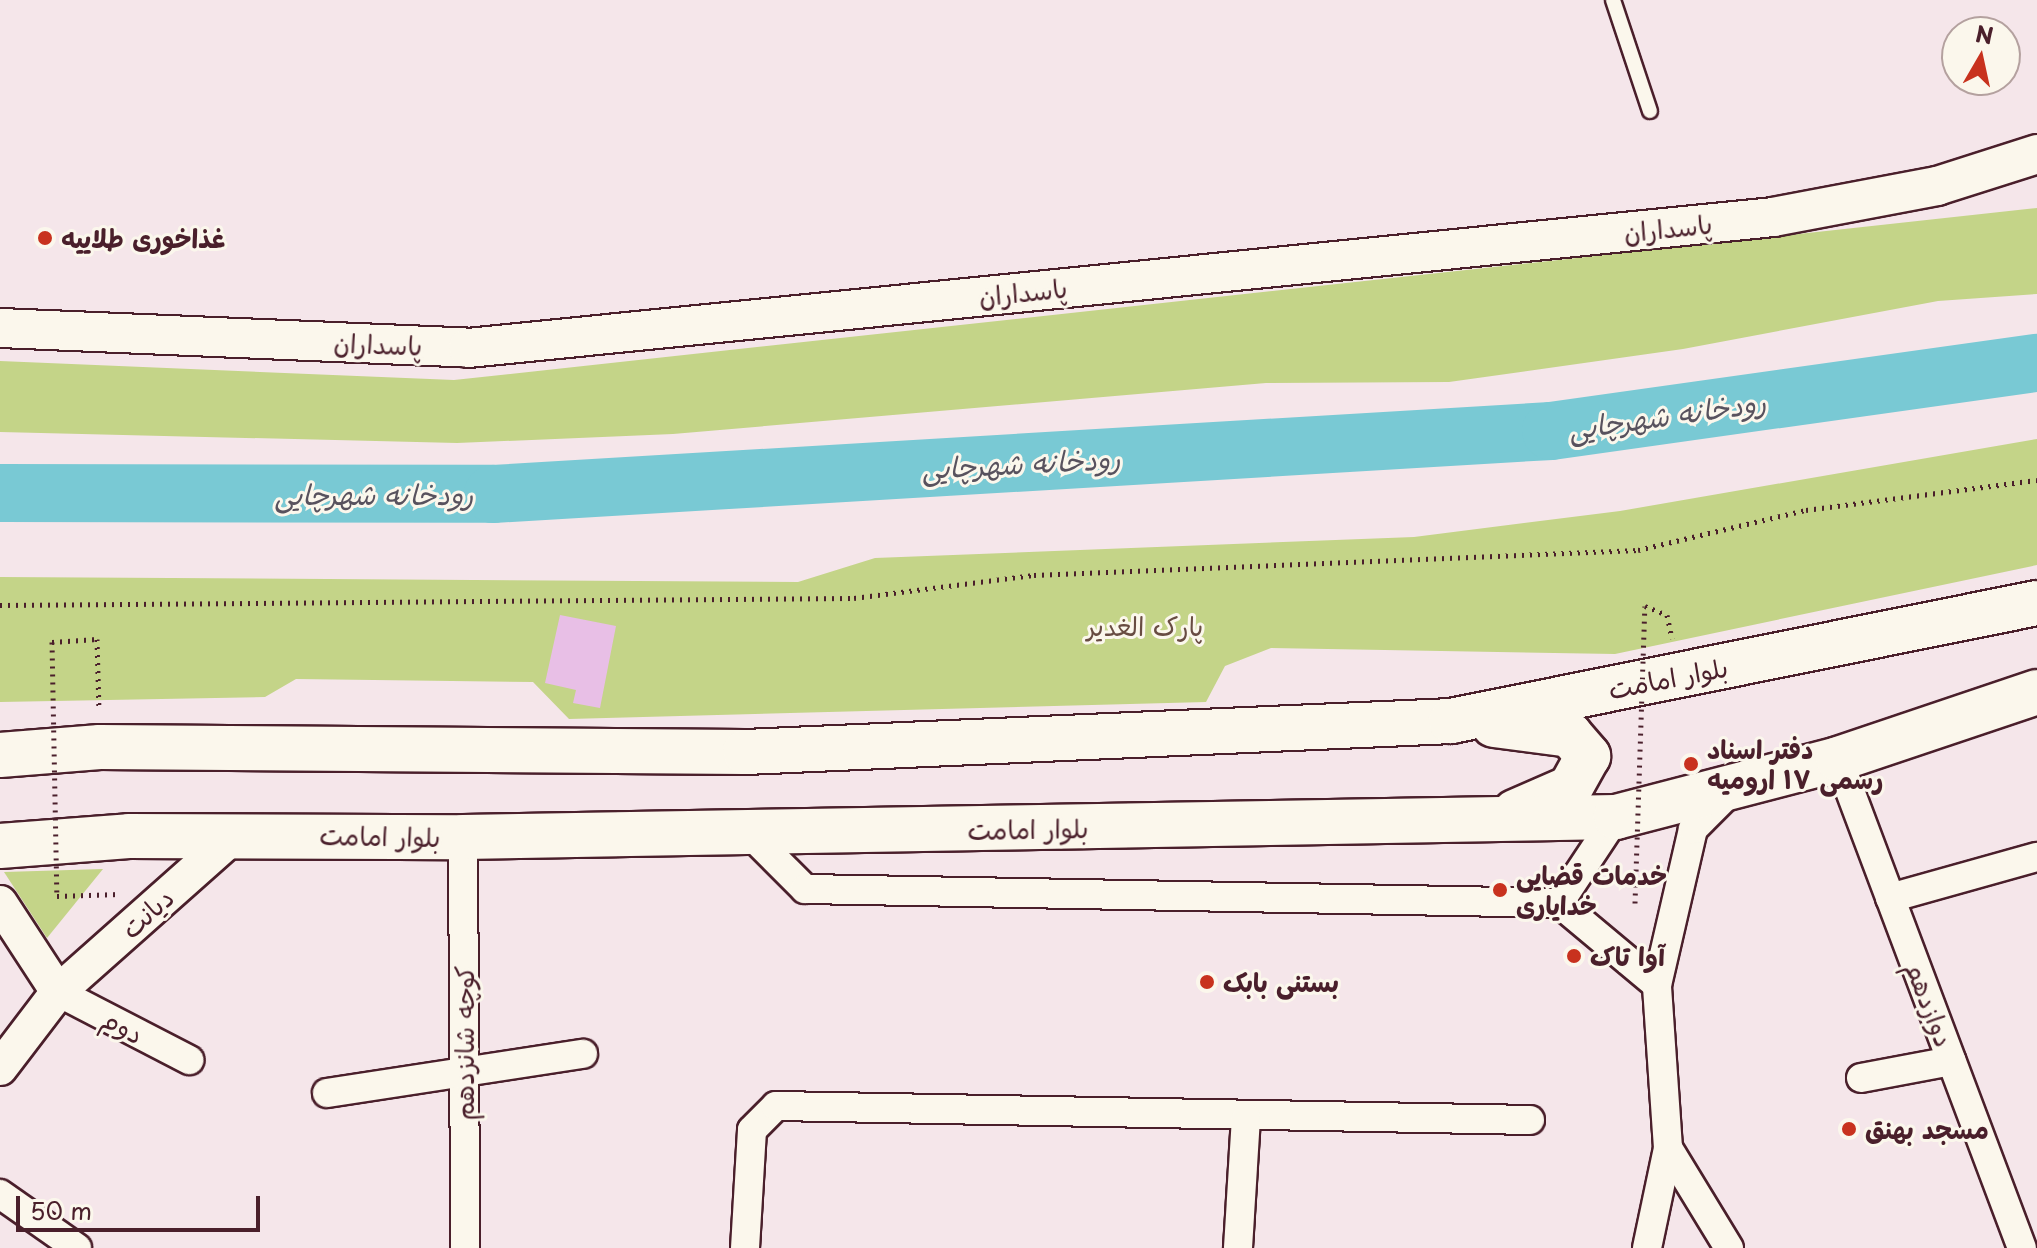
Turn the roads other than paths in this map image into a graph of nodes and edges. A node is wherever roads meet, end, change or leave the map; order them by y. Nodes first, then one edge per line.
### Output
1 (1613, 0) edge
2 (1650, 111) dead end
3 (2037, 154) edge
4 (0, 328) edge
5 (2037, 603) edge
6 (2037, 692) edge
7 (1451, 721) junction
8 (0, 755) edge
9 (1838, 759) junction
10 (1738, 783) junction
11 (1616, 817) junction
12 (1495, 821) junction
13 (749, 833) junction
14 (236, 834) junction
15 (463, 837) junction
16 (0, 846) edge
17 (2037, 857) edge
18 (1890, 898) junction
19 (0, 903) edge
20 (1559, 903) junction
21 (1657, 985) junction
22 (58, 992) junction
23 (583, 1054) dead end
24 (189, 1060) dead end
25 (1951, 1061) junction
26 (0, 1068) edge
27 (464, 1072) junction
28 (1861, 1078) dead end
29 (327, 1093) dead end
30 (1246, 1118) junction
31 (1530, 1120) dead end
32 (1668, 1148) junction
33 (0, 1194) edge
34 (77, 1248) edge
35 (465, 1248) edge
36 (745, 1248) edge
37 (1238, 1248) edge
38 (1647, 1248) edge
39 (1729, 1248) edge
40 (2022, 1248) edge

1 - 2 lane
3 - 4 main road, پاسداران
5 - 7 highway, بلوار امامت
6 - 9 highway, بلوار امامت
7 - 8 highway, بلوار امامت
7 - 12 highway
9 - 10 highway, بلوار امامت
9 - 18 street, دوازدهم
10 - 11 highway, بلوار امامت
10 - 21 street
11 - 12 highway, بلوار امامت
11 - 20 street
12 - 13 highway, بلوار امامت
13 - 15 highway, بلوار امامت
13 - 20 street
14 - 15 highway, بلوار امامت
14 - 16 highway, بلوار امامت
14 - 22 street, دیانت
15 - 27 street, کوچه شانزدهم
17 - 18 street
18 - 25 street, دوازدهم
19 - 22 street
20 - 21 street
21 - 32 street
22 - 24 street, دوم
22 - 26 street, دیانت
23 - 27 street
25 - 28 street
25 - 40 street, دوازدهم
27 - 29 street
27 - 35 street, کوچه شانزدهم
30 - 31 street
30 - 36 street
30 - 37 street
32 - 38 street
32 - 39 street
33 - 34 street

